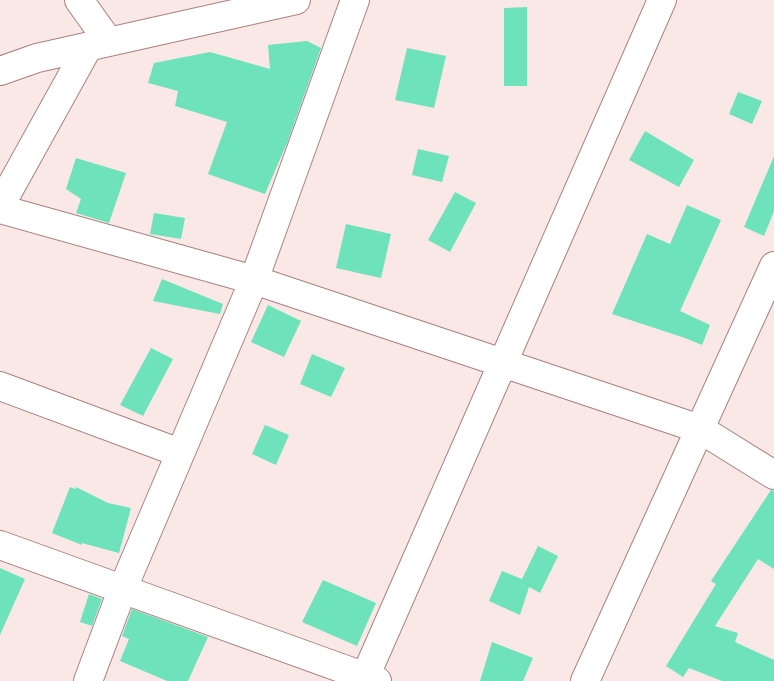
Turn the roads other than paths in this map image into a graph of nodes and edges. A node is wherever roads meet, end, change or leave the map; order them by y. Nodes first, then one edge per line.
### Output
1 (80, 0) edge
2 (296, 0) edge
3 (355, 0) edge
4 (662, 0) edge
5 (98, 44) junction
6 (0, 71) edge
7 (0, 207) edge
8 (774, 266) edge
9 (254, 280) junction
10 (503, 364) junction
11 (0, 386) edge
12 (700, 429) junction
13 (180, 453) junction
14 (774, 476) edge
15 (0, 545) edge
16 (122, 588) junction
17 (371, 679) edge
18 (88, 681) edge
19 (585, 681) edge

1 - 5 street
2 - 5 street
3 - 9 street
4 - 10 street
5 - 6 street
5 - 7 street
7 - 9 street
8 - 12 street
9 - 10 street
9 - 13 street
10 - 12 street
10 - 17 street
11 - 13 street
12 - 14 street
12 - 19 street
13 - 16 street
15 - 16 street
16 - 17 street
16 - 18 street

